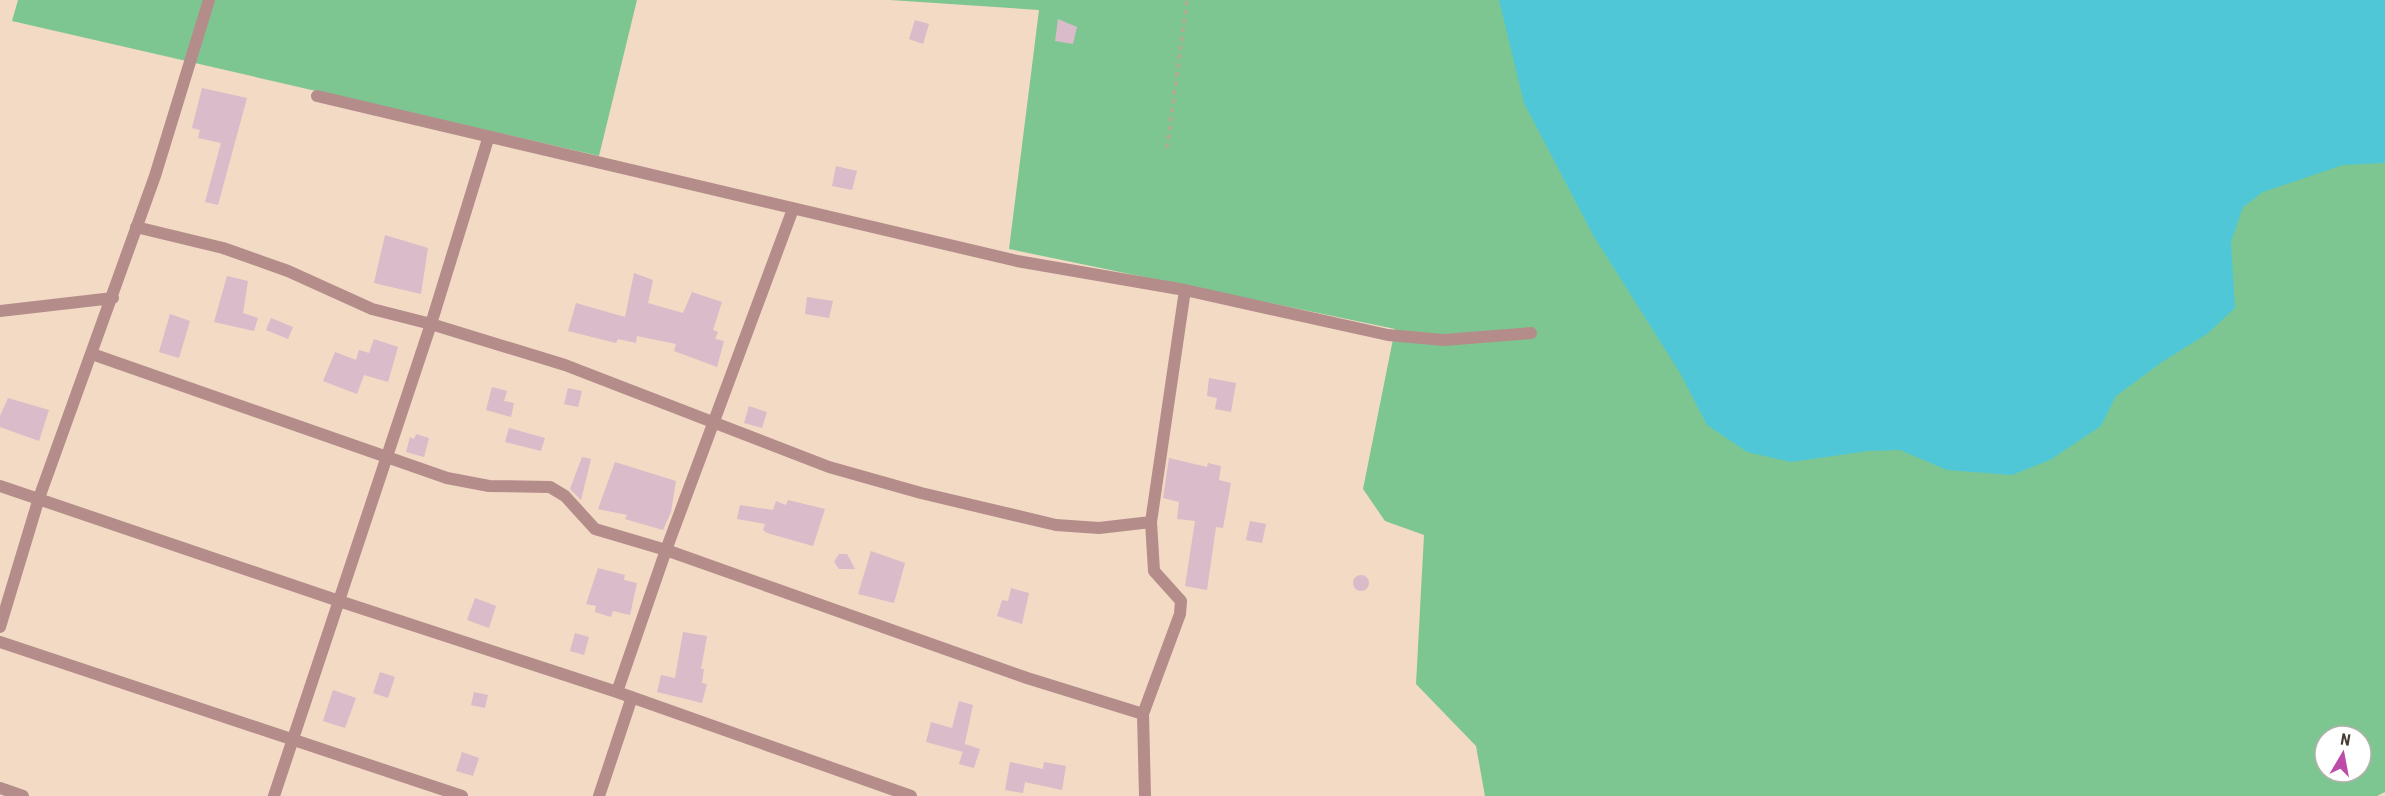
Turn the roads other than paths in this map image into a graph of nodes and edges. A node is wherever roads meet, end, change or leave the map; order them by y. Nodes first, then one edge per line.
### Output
1 (209, 0) edge
2 (317, 96) dead end
3 (488, 139) junction
4 (793, 209) junction
5 (136, 226) junction
6 (1185, 290) junction
7 (113, 298) junction
8 (0, 311) edge
9 (431, 324) junction
10 (1531, 333) dead end
11 (92, 354) junction
12 (714, 425) junction
13 (387, 457) junction
14 (0, 486) edge
15 (39, 498) junction
16 (1150, 522) junction
17 (666, 550) junction
18 (339, 602) junction
19 (0, 627) edge
20 (0, 642) edge
21 (617, 692) junction
22 (632, 697) junction
23 (1143, 714) junction
24 (293, 741) junction
25 (0, 788) edge
26 (23, 796) edge
27 (274, 796) edge
28 (462, 796) edge
29 (598, 796) edge
30 (911, 796) edge
31 (1145, 796) edge

1 - 5 street
2 - 3 street
3 - 4 street
3 - 9 street
4 - 6 street
4 - 12 street
5 - 7 street
5 - 9 street
6 - 10 street
6 - 16 street
7 - 8 street
7 - 11 street
9 - 12 street
9 - 13 street
11 - 13 street
11 - 15 street
12 - 16 street
12 - 17 street
13 - 17 street
13 - 18 street
14 - 15 street
15 - 18 street
15 - 19 street
16 - 23 street
17 - 21 street
17 - 23 street
18 - 21 street
18 - 24 street
20 - 24 street
21 - 22 street
22 - 29 street
22 - 30 street
23 - 31 street
24 - 27 street
24 - 28 street
25 - 26 street

